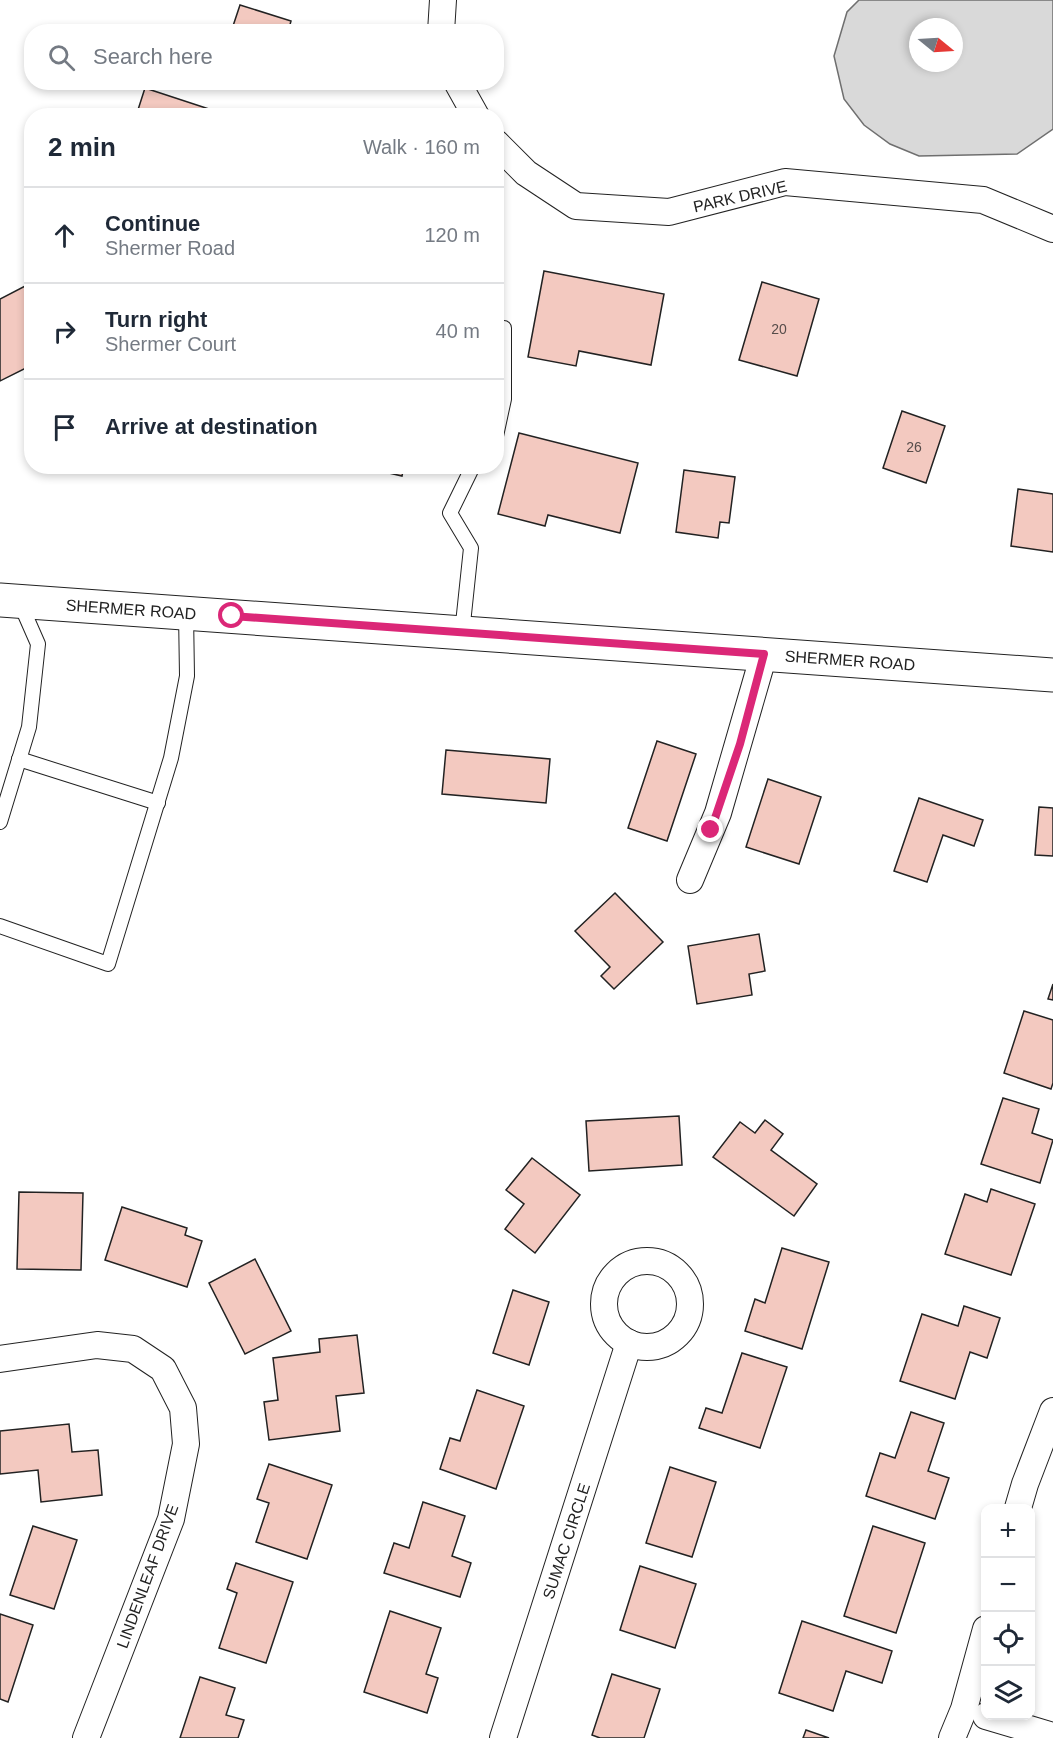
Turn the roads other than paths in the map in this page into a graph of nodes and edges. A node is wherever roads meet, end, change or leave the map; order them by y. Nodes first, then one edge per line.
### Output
1 (443, 0) edge
2 (442, 24) edge
3 (461, 90) edge
4 (472, 108) edge
5 (504, 158) edge
6 (1053, 229) edge
7 (504, 328) dead end
8 (504, 399) edge
9 (468, 474) edge
10 (10, 600) edge
11 (186, 613) junction
12 (462, 633) junction
13 (764, 654) junction
14 (1053, 675) edge
15 (20, 759) junction
16 (158, 803) junction
17 (0, 822) edge
18 (690, 880) dead end
19 (0, 926) edge
20 (629, 1343) dead end
21 (0, 1359) edge
22 (1053, 1411) edge
23 (1019, 1504) edge
24 (982, 1666) edge
25 (978, 1713) edge
26 (1053, 1736) edge
27 (86, 1738) edge
28 (503, 1738) edge
29 (952, 1738) edge

1 - 2 street
3 - 4 street
5 - 6 street, PARK DRIVE
7 - 8 lane
9 - 12 lane
10 - 11 main road, SHERMER ROAD
10 - 15 lane
11 - 12 main road, SHERMER ROAD
11 - 16 lane
12 - 13 main road, SHERMER ROAD
13 - 14 main road, SHERMER ROAD
13 - 18 street
15 - 16 lane
15 - 17 lane
16 - 19 lane
20 - 28 street, SUMAC CIRCLE
21 - 27 street, LINDENLEAF DRIVE
22 - 23 street
24 - 25 street
25 - 26 street
25 - 29 street

